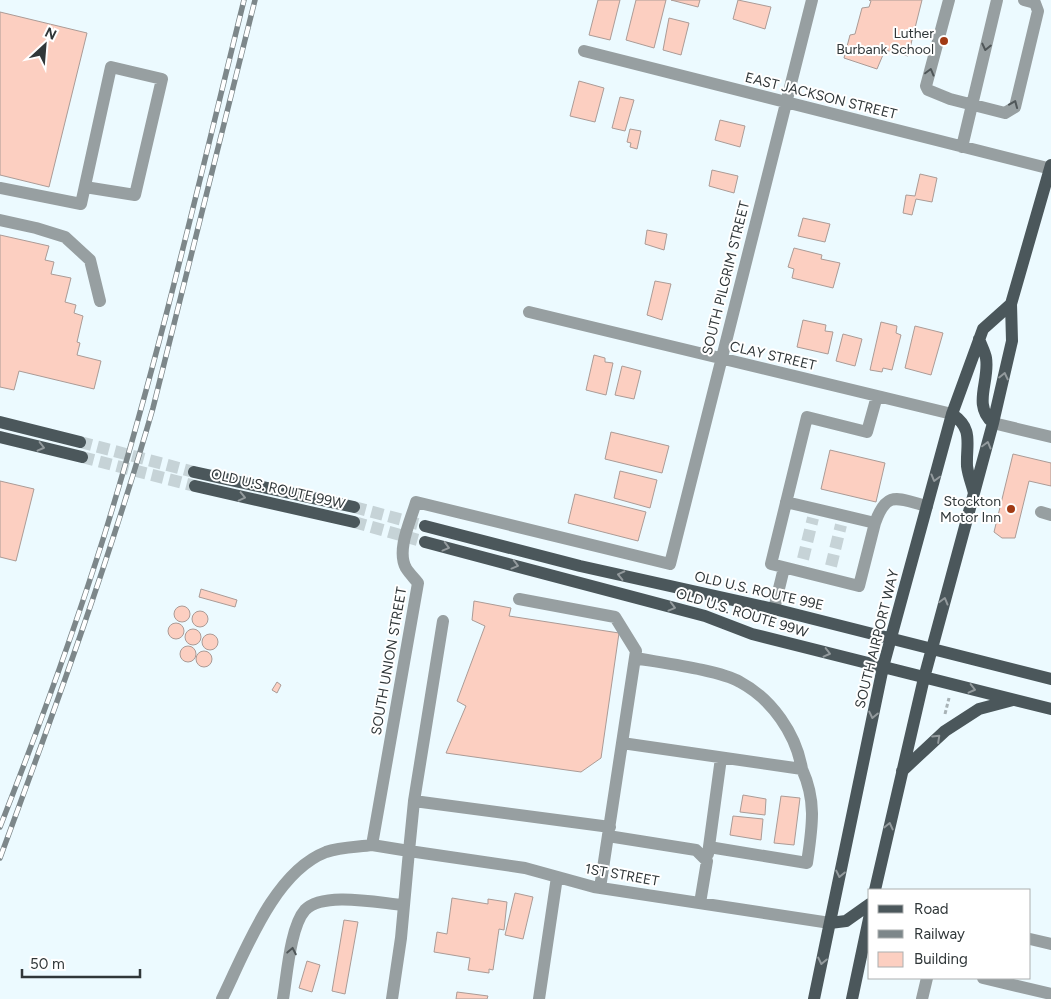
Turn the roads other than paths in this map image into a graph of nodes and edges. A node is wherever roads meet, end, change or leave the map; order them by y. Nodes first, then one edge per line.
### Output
1 (812, 0) edge
2 (949, 0) edge
3 (997, 0) edge
4 (1024, 0) edge
5 (584, 52) dead end
6 (786, 103) junction
7 (972, 105) junction
8 (962, 146) junction
9 (1051, 167) edge
10 (85, 186) junction
11 (0, 188) edge
12 (0, 220) edge
13 (100, 301) dead end
14 (1011, 304) junction
15 (529, 312) dead end
16 (979, 339) junction
17 (722, 359) junction
18 (876, 396) junction
19 (952, 414) junction
20 (0, 422) edge
21 (993, 423) junction
22 (1051, 437) edge
23 (0, 438) edge
24 (80, 442) tunnel mouth
25 (82, 457) tunnel mouth
26 (194, 472) tunnel mouth
27 (194, 486) tunnel mouth
28 (974, 493) junction
29 (786, 502) junction
30 (927, 506) junction
31 (354, 507) tunnel mouth
32 (354, 522) tunnel mouth
33 (875, 523) junction
34 (425, 526) tunnel mouth
35 (425, 542) tunnel mouth
36 (670, 564) joint
37 (784, 568) junction
38 (519, 599) dead end
39 (774, 609) junction
40 (443, 621) dead end
41 (892, 638) junction
42 (932, 648) junction
43 (636, 658) junction
44 (883, 668) junction
45 (924, 678) junction
46 (1051, 679) edge
47 (1013, 699) junction
48 (1051, 709) edge
49 (622, 743) junction
50 (721, 758) junction
51 (802, 769) junction
52 (902, 772) junction
53 (414, 801) junction
54 (609, 831) junction
55 (372, 845) junction
56 (709, 847) junction
57 (409, 850) junction
58 (707, 861) junction
59 (557, 877) junction
60 (600, 888) junction
61 (875, 889) edge
62 (700, 903) junction
63 (403, 905) junction
64 (868, 905) edge
65 (830, 923) junction
66 (868, 923) edge
67 (1031, 939) edge
68 (1051, 944) edge
69 (927, 979) edge
70 (987, 979) edge
71 (1051, 994) edge
72 (222, 999) edge
73 (283, 999) edge
74 (392, 999) edge
75 (539, 999) edge
76 (814, 999) edge
77 (852, 999) edge
78 (922, 999) edge

1 - 6 street, SOUTH PILGRIM STREET
7 -> 2 street
3 -> 7 street
7 -> 4 street
5 - 6 street, EAST JACKSON STREET
6 - 8 street, EAST JACKSON STREET
6 - 17 street, SOUTH PILGRIM STREET
7 - 8 street
8 - 9 street, EAST JACKSON STREET
9 - 14 main road
10 - 10 street
10 - 11 street
12 - 13 street
14 - 16 main road, SOUTH AIRPORT WAY
21 -> 14 main road
15 - 17 street, CLAY STREET
16 - 19 main road, SOUTH AIRPORT WAY
16 - 21 main road
17 - 18 street, CLAY STREET
17 - 36 street, SOUTH PILGRIM STREET
18 - 19 street, CLAY STREET
18 - 29 street
19 - 28 main road
19 -> 30 main road, SOUTH AIRPORT WAY
20 - 24 main road
21 - 22 street
28 -> 21 main road
23 -> 25 main road
26 - 31 main road, OLD U.S. ROUTE 99W
27 -> 32 main road, OLD U.S. ROUTE 99W
42 -> 28 main road
29 - 33 street
29 - 37 street
30 - 33 street
30 - 41 main road, SOUTH AIRPORT WAY
33 - 37 street
39 -> 34 main road, OLD U.S. ROUTE 99E
35 -> 44 main road, OLD U.S. ROUTE 99W
36 - 55 street, SOUTH UNION STREET
37 - 39 street
38 - 43 street
39 - 41 main road, OLD U.S. ROUTE 99E
40 - 53 street
41 - 42 main road, OLD U.S. ROUTE 99E
41 - 44 main road, SOUTH AIRPORT WAY
42 - 45 main road
42 - 46 main road, OLD U.S. ROUTE 99E
43 - 49 street
43 - 51 street
44 - 45 main road, OLD U.S. ROUTE 99W
44 -> 65 main road, SOUTH AIRPORT WAY
45 -> 47 main road, OLD U.S. ROUTE 99W
45 - 52 main road
47 - 48 main road, OLD U.S. ROUTE 99W
52 -> 47 main road
49 - 50 street
49 - 54 street
50 - 51 street
50 - 56 street
51 - 56 street
61 -> 52 main road
53 - 54 street
53 - 57 street
54 - 58 street
54 - 60 street
55 - 57 street
55 - 72 street
56 - 58 street
57 - 59 street, 1ST STREET
57 - 63 street
58 - 62 street
59 - 60 street, 1ST STREET
59 - 75 street
60 - 62 street, 1ST STREET
62 - 65 street, 1ST STREET
73 -> 63 street
63 - 74 street
64 - 65 main road
65 -> 76 main road, SOUTH AIRPORT WAY
66 - 77 main road
67 - 68 street
69 - 78 street
70 - 71 street

